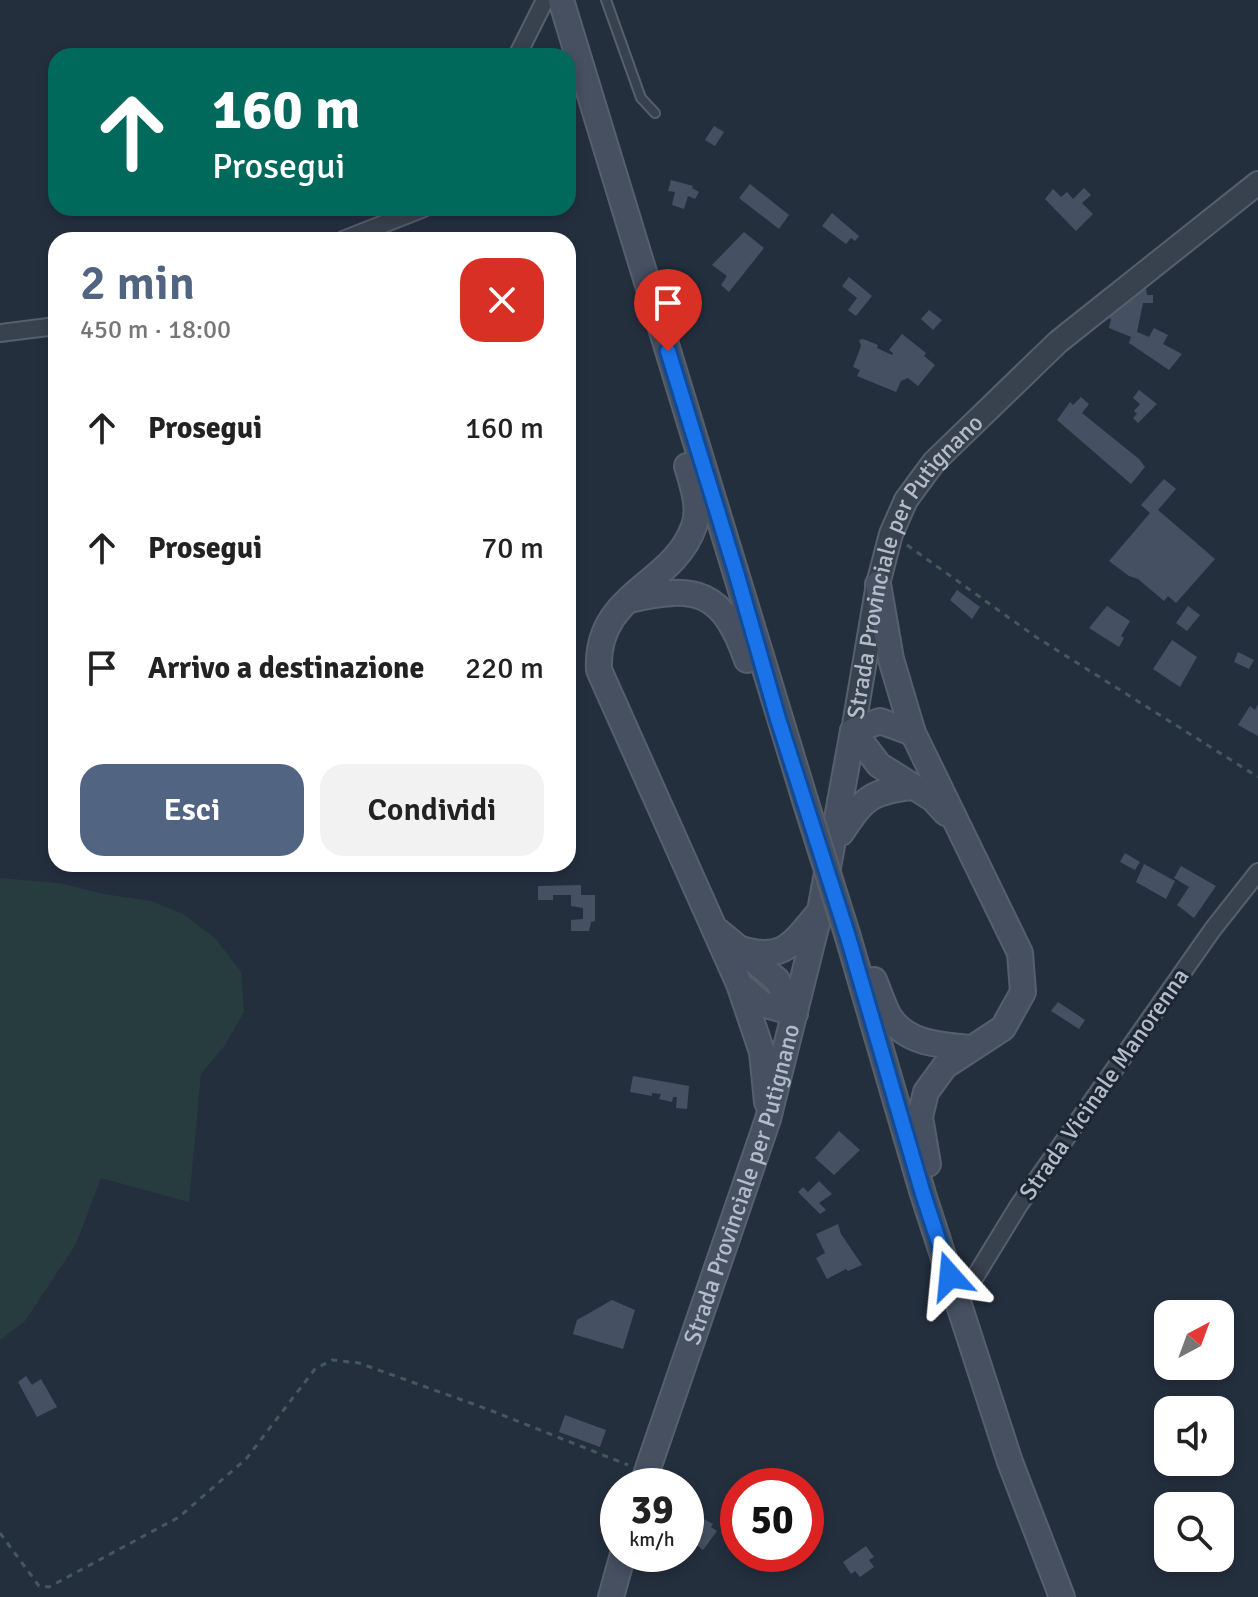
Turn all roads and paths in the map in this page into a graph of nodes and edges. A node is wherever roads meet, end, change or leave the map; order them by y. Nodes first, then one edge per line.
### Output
1 (545, 0) edge
2 (606, 0) edge
3 (564, 9) edge
4 (521, 48) edge
5 (576, 48) edge
6 (576, 48) edge
7 (655, 113) dead end
8 (1258, 183) edge
9 (404, 216) edge
10 (363, 232) edge
11 (48, 327) edge
12 (0, 333) edge
13 (687, 412) junction
14 (891, 534) junction
15 (878, 584) junction
16 (627, 600) junction
17 (778, 719) junction
18 (853, 731) junction
19 (913, 733) junction
20 (1258, 777) edge
21 (911, 787) junction
22 (956, 824) junction
23 (835, 842) junction
24 (1258, 872) edge
25 (820, 911) junction
26 (713, 927) junction
27 (849, 941) junction
28 (738, 948) junction
29 (739, 984) junction
30 (795, 1013) junction
31 (970, 1048) junction
32 (768, 1119) junction
33 (923, 1194) junction
34 (959, 1303) junction
35 (619, 1468) edge
36 (648, 1468) edge
37 (0, 1533) edge
38 (618, 1572) edge
39 (611, 1597) edge
40 (1062, 1597) edge

1 - 4 street
2 - 7 lane
3 - 5 main road
6 - 13 main road
8 - 14 street, Strada Provinciale per Putignano
9 - 10 street
11 - 12 street
13 - 16 main road
13 - 17 main road
14 - 15 street, Strada Provinciale per Putignano
14 - 20 path
15 - 18 street, Strada Provinciale per Putignano
15 - 19 main road
16 - 17 main road
16 - 26 main road
17 - 27 main road, bridge
18 - 19 main road
18 - 21 main road
18 - 23 main road, Strada Provinciale per Putignano
19 - 22 main road
21 - 22 main road
21 - 23 main road
22 - 31 main road
23 - 25 main road, Strada Provinciale per Putignano
24 - 34 street, Strada Vicinale Manorenna
25 - 28 main road
25 - 30 main road, Strada Provinciale per Putignano
26 - 28 main road
26 - 29 main road
27 - 31 main road
27 - 33 main road
28 - 30 main road
29 - 30 main road
29 - 32 main road
30 - 32 main road, Strada Provinciale per Putignano
31 - 33 main road
32 - 36 main road, Strada Provinciale per Putignano
33 - 34 main road
34 - 40 main road
35 - 37 path
38 - 39 main road

